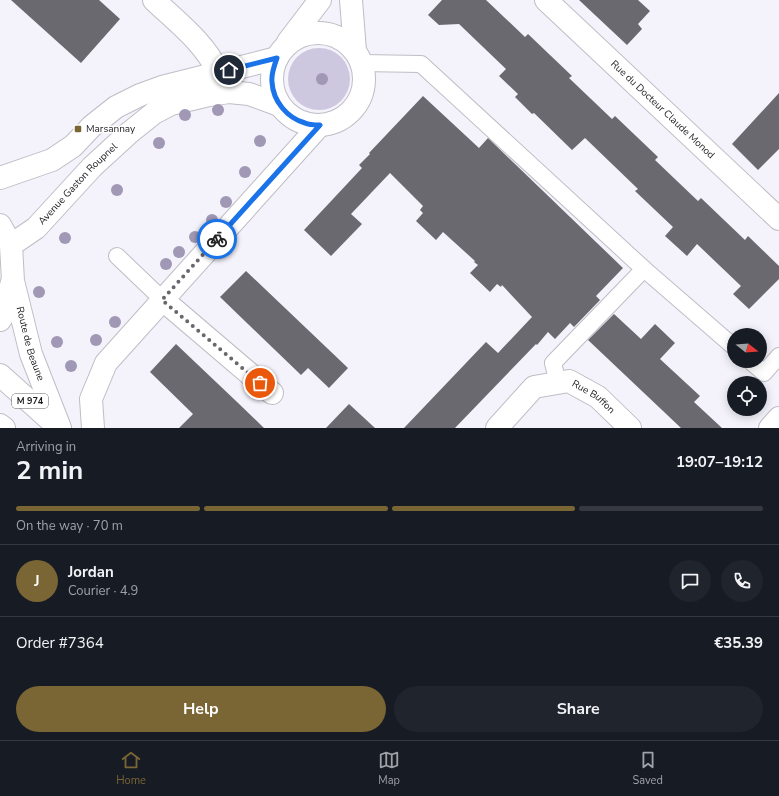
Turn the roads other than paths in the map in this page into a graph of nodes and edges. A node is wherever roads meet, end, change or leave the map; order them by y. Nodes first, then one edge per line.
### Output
1 (154, 0) edge
2 (320, 0) edge
3 (351, 0) edge
4 (546, 0) edge
5 (281, 52) junction
6 (358, 57) junction
7 (218, 72) junction
8 (280, 105) junction
9 (320, 125) junction
10 (0, 178) edge
11 (775, 206) edge
12 (0, 225) edge
13 (12, 245) junction
14 (117, 256) dead end
15 (644, 269) junction
16 (13, 281) junction
17 (162, 300) junction
18 (0, 320) edge
19 (727, 341) edge
20 (779, 356) edge
21 (758, 368) edge
22 (0, 375) edge
23 (558, 383) junction
24 (272, 393) dead end
25 (779, 418) edge
26 (0, 425) edge
27 (4, 428) edge
28 (60, 428) edge
29 (93, 428) edge
30 (497, 428) edge
31 (630, 428) edge
32 (770, 428) edge

1 - 7 street
2 - 5 street
3 - 6 street
4 - 11 street, Rue du Docteur Claude Monod
5 - 6 street
5 - 7 street
5 - 8 street
6 - 9 street
6 - 15 lane
7 - 10 street
8 - 9 street
8 - 13 street, Avenue Gaston Roupnel
9 - 17 street
12 - 13 street, Route de Beaune
13 - 16 street, Route de Beaune
14 - 17 lane
15 - 19 lane
15 - 23 lane
16 - 18 street, Route de Beaune
16 - 28 street, Route de Beaune
17 - 24 street
17 - 29 street
20 - 21 lane
22 - 28 street, Route de Beaune / M 974
23 - 30 street, Rue Buffon
23 - 31 street, Rue Buffon
25 - 32 street
26 - 27 street

